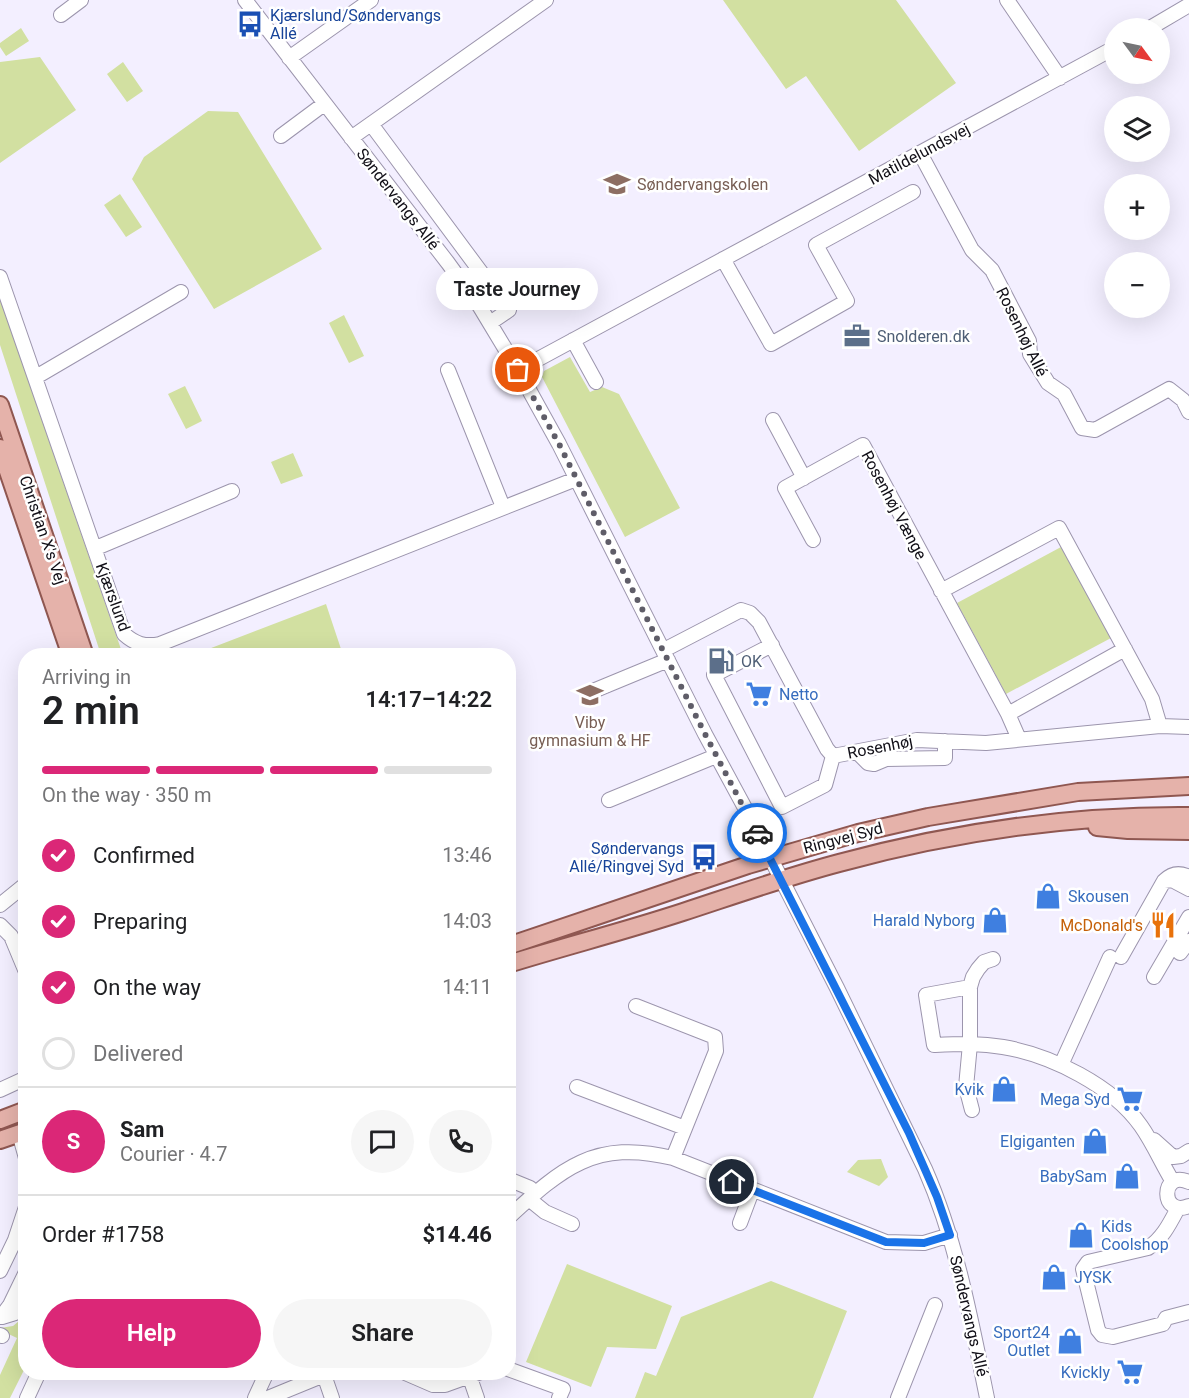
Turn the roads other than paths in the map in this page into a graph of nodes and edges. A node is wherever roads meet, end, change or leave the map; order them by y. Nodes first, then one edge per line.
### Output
1 (81, 0) edge
2 (245, 0) edge
3 (546, 0) edge
4 (1007, 0) edge
5 (364, 2) edge
6 (1189, 5) edge
7 (61, 15) dead end
8 (1167, 18) edge
9 (1104, 54) edge
10 (289, 58) junction
11 (1060, 78) junction
12 (324, 104) junction
13 (371, 124) junction
14 (281, 136) dead end
15 (351, 138) junction
16 (920, 153) junction
17 (913, 192) dead end
18 (723, 259) junction
19 (0, 277) edge
20 (181, 292) dead end
21 (489, 323) junction
22 (573, 340) junction
23 (448, 370) dead end
24 (518, 370) junction
25 (36, 377) junction
26 (596, 382) dead end
27 (0, 405) edge
28 (1189, 411) edge
29 (773, 420) dead end
30 (0, 448) edge
31 (804, 478) junction
32 (576, 479) junction
33 (232, 491) dead end
34 (503, 507) junction
35 (813, 540) dead end
36 (96, 548) junction
37 (941, 591) junction
38 (772, 645) junction
39 (68, 648) edge
40 (83, 648) edge
41 (1125, 649) junction
42 (666, 655) junction
43 (593, 691) dead end
44 (1008, 714) junction
45 (1160, 726) junction
46 (1189, 727) edge
47 (1019, 739) junction
48 (716, 756) junction
49 (833, 756) junction
50 (1189, 786) edge
51 (609, 800) dead end
52 (1189, 816) edge
53 (1054, 822) junction
54 (1189, 831) edge
55 (770, 858) junction
56 (1189, 878) edge
57 (781, 880) junction
58 (1164, 881) junction
59 (1189, 888) edge
60 (18, 890) edge
61 (0, 905) edge
62 (1189, 917) edge
63 (0, 925) edge
64 (1189, 941) edge
65 (516, 943) edge
66 (18, 946) edge
67 (1180, 953) dead end
68 (993, 959) dead end
69 (516, 962) edge
70 (1154, 977) dead end
71 (970, 987) junction
72 (636, 1006) dead end
73 (970, 1044) junction
74 (1061, 1065) junction
75 (18, 1082) edge
76 (577, 1087) dead end
77 (0, 1090) edge
78 (972, 1110) dead end
79 (18, 1113) edge
80 (0, 1120) edge
81 (1141, 1126) junction
82 (685, 1128) junction
83 (18, 1131) edge
84 (0, 1140) edge
85 (1189, 1151) edge
86 (673, 1158) junction
87 (1184, 1180) edge
88 (516, 1182) edge
89 (752, 1191) junction
90 (532, 1196) junction
91 (1183, 1207) edge
92 (516, 1211) edge
93 (18, 1223) edge
94 (740, 1223) dead end
95 (572, 1224) dead end
96 (950, 1235) junction
97 (5, 1249) edge
98 (0, 1271) edge
99 (18, 1288) edge
100 (935, 1305) dead end
101 (18, 1309) edge
102 (1189, 1312) edge
103 (0, 1317) edge
104 (516, 1372) edge
105 (35, 1380) edge
106 (263, 1380) edge
107 (310, 1380) edge
108 (326, 1380) edge
109 (421, 1380) edge
110 (458, 1380) edge
111 (474, 1380) edge
112 (27, 1398) edge
113 (255, 1398) edge
114 (268, 1398) edge
115 (332, 1398) edge
116 (477, 1398) edge
117 (560, 1398) edge
118 (898, 1398) edge
119 (987, 1398) edge

1 - 7 street
2 - 10 street, Søndervangs Allé
3 - 13 street
4 - 11 street
5 - 10 street
6 - 8 street
9 - 11 street, Matildelundsvej
10 - 12 street, Søndervangs Allé
11 - 16 street, Matildelundsvej
12 - 14 street
12 - 15 street, Søndervangs Allé
13 - 15 street
13 - 21 street
15 - 21 street, Søndervangs Allé
16 - 18 street, Matildelundsvej
16 - 28 street, Rosenhøj Allé
17 - 18 street, Matildelundsvej
18 - 22 street, Matildelundsvej
19 - 25 street, Kjærslund
20 - 25 street
21 - 24 street, Søndervangs Allé
22 - 24 street, Matildelundsvej
22 - 26 street
23 - 34 street
24 - 32 street, Søndervangs Allé
25 - 36 street, Kjærslund
27 - 40 main road, Christian X's Vej
29 - 31 street
30 - 39 main road, Christian X's Vej
31 - 35 street, Rosenhøj Vænge
31 - 37 street, Rosenhøj Vænge
32 - 34 street, Kjærslund
32 - 42 street, Søndervangs Allé
33 - 36 street
34 - 36 street, Kjærslund
37 - 41 street
37 - 44 street, Rosenhøj Vænge
38 - 42 street, Rosenhøj
38 - 49 street, Rosenhøj
38 - 49 street
41 - 44 street
41 - 45 street
42 - 43 street
42 - 48 street, Søndervangs Allé
44 - 47 street, Rosenhøj Vænge
45 - 46 street, Rosenhøj
45 - 47 street, Rosenhøj
47 - 49 street, Rosenhøj
48 - 51 street
48 - 55 street, Søndervangs Allé
50 - 55 main road, Ringvej Syd
52 - 53 main road, Ringvej Syd
53 - 54 main road
53 - 57 main road, Ringvej Syd
55 - 57 street, Søndervangs Allé
55 - 65 main road, Ringvej Syd
56 - 58 street
57 - 69 main road, Ringvej Syd
57 - 96 street, Søndervangs Allé
58 - 59 street
58 - 74 street
60 - 61 street
62 - 70 street
63 - 66 street
64 - 67 street
68 - 71 street
71 - 73 street
71 - 73 street
72 - 82 street
73 - 74 street
73 - 78 street
74 - 81 street
75 - 77 street
76 - 82 street
79 - 80 main road
81 - 85 street
81 - 87 street
82 - 86 street
83 - 84 main road
86 - 89 street
86 - 90 street
87 - 91 street
88 - 90 street
89 - 94 street
89 - 96 street
90 - 92 street
90 - 95 street
91 - 102 street
93 - 97 street
96 - 119 street, Søndervangs Allé
97 - 98 street
99 - 103 street
100 - 118 street
101 - 103 street
104 - 117 street
105 - 112 street
106 - 113 street
107 - 114 street
108 - 115 street
109 - 110 street
111 - 116 street

